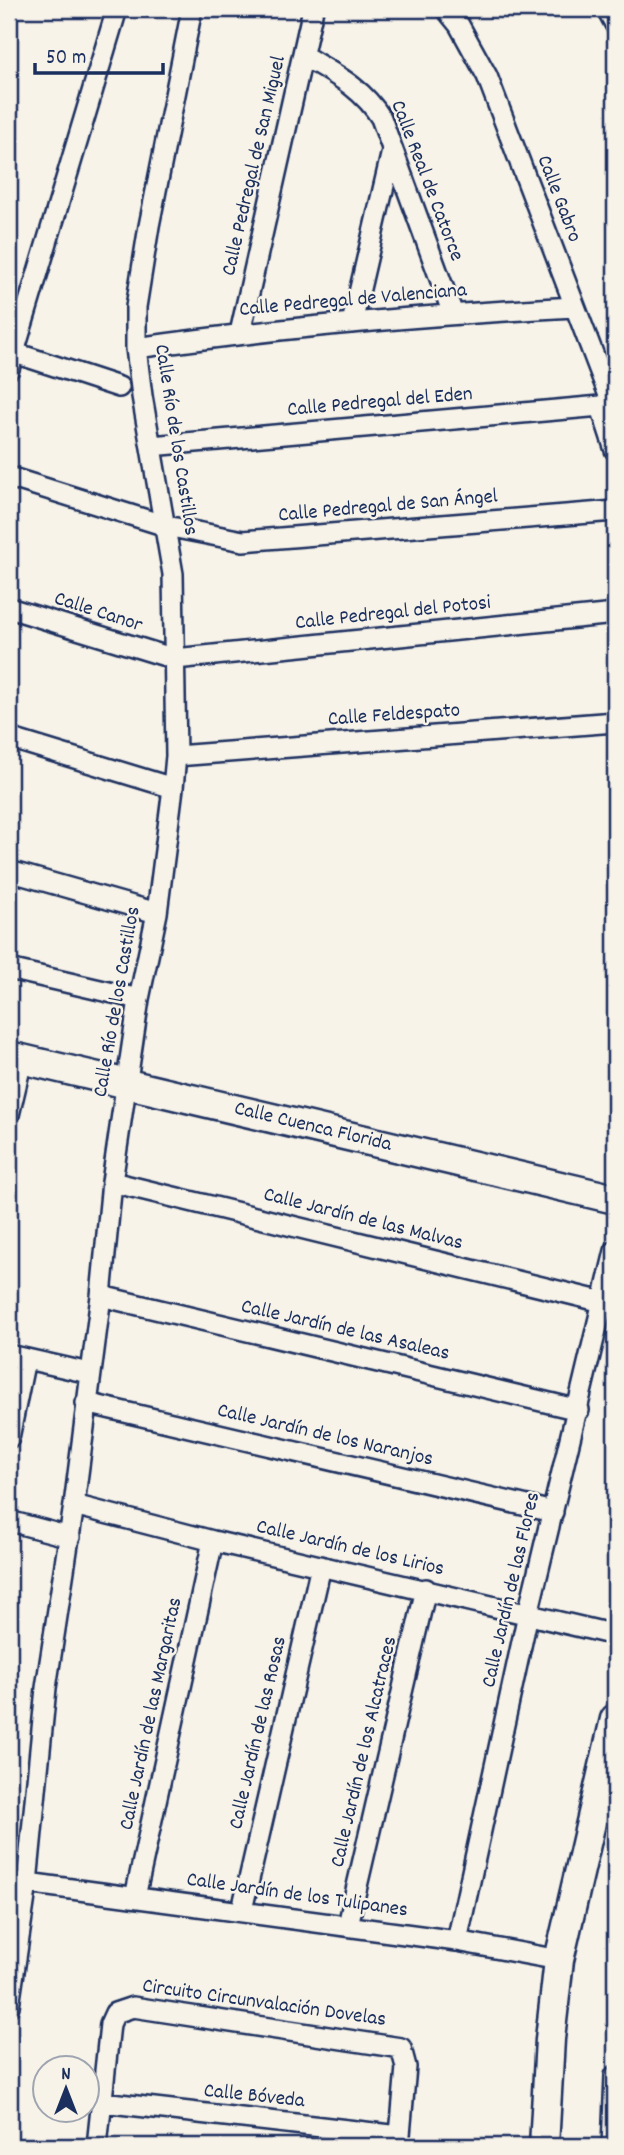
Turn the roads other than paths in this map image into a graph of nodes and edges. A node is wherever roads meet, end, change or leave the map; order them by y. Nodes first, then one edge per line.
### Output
1 (117, 9) edge
2 (192, 9) edge
3 (313, 9) edge
4 (446, 9) edge
5 (607, 9) edge
6 (615, 24) edge
7 (304, 56) junction
8 (392, 151) junction
9 (574, 307) junction
10 (453, 314) junction
11 (352, 323) junction
12 (240, 333) junction
13 (136, 348) junction
14 (10, 357) edge
15 (119, 387) dead end
16 (610, 408) edge
17 (150, 446) junction
18 (615, 450) edge
19 (9, 477) edge
20 (615, 510) edge
21 (166, 526) junction
22 (9, 608) edge
23 (615, 614) edge
24 (175, 659) junction
25 (615, 722) edge
26 (9, 738) edge
27 (176, 756) junction
28 (173, 789) junction
29 (9, 871) edge
30 (158, 913) junction
31 (9, 969) edge
32 (139, 999) junction
33 (16, 1058) edge
34 (125, 1085) junction
35 (9, 1115) edge
36 (112, 1182) junction
37 (615, 1199) edge
38 (615, 1251) edge
39 (101, 1296) junction
40 (603, 1302) junction
41 (17, 1357) edge
42 (89, 1373) junction
43 (86, 1404) junction
44 (579, 1410) junction
45 (9, 1438) edge
46 (75, 1505) junction
47 (553, 1512) junction
48 (9, 1521) edge
49 (70, 1537) junction
50 (213, 1541) junction
51 (321, 1566) junction
52 (426, 1589) junction
53 (528, 1614) junction
54 (615, 1635) edge
55 (615, 1719) edge
56 (27, 1883) junction
57 (135, 1897) junction
58 (242, 1910) junction
59 (348, 1925) junction
60 (15, 1935) edge
61 (457, 1941) junction
62 (559, 1960) junction
63 (9, 2006) edge
64 (615, 2076) edge
65 (102, 2102) joint
66 (100, 2124) edge
67 (614, 2137) edge
68 (400, 2141) edge
69 (97, 2146) edge
70 (544, 2146) edge

1 - 14 street
2 - 13 street, Calle Río de los Castillos
3 - 7 street, Calle Pedregal de San Miguel
4 - 9 street, Calle Gabro
5 - 6 street
7 - 8 street, Calle Real de Catorce
7 - 12 street, Calle Pedregal de San Miguel
8 - 10 street, Calle Real de Catorce
8 - 11 street
9 - 10 street, Calle Pedregal de Valenciana
9 - 16 street, Calle Gabro
10 - 11 street, Calle Pedregal de Valenciana
11 - 12 street, Calle Pedregal de Valenciana
12 - 13 street, Calle Pedregal de Valenciana
13 - 17 street, Calle Río de los Castillos
14 - 15 street
16 - 17 street, Calle Pedregal del Eden
16 - 18 street, Calle Gabro
17 - 21 street, Calle Río de los Castillos
19 - 21 street, Calle Pedregal de San Ángel
20 - 21 street, Calle Pedregal de San Ángel
21 - 24 street, Calle Río de los Castillos
22 - 24 street, Calle Canor
23 - 24 street, Calle Pedregal del Potosi
24 - 27 street, Calle Río de los Castillos
25 - 27 street, Calle Feldespato
26 - 28 street
27 - 28 street, Calle Río de los Castillos
28 - 30 street, Calle Río de los Castillos
29 - 30 street
30 - 32 street, Calle Río de los Castillos
31 - 32 street
32 - 34 street, Calle Río de los Castillos
33 - 34 street, Calle Cuenca Florida
33 - 35 street
34 - 36 street, Calle Río de los Castillos
34 - 37 street, Calle Cuenca Florida
36 - 39 street, Calle Río de los Castillos
36 - 40 street, Calle Jardín de las Malvas
38 - 40 street, Calle Jardín de las Flores
39 - 42 street, Calle Río de los Castillos
39 - 44 street, Calle Jardín de las Asaleas
40 - 44 street, Calle Jardín de las Flores
41 - 42 street
41 - 45 street
42 - 43 street, Calle Río de los Castillos
43 - 46 street, Calle Río de los Castillos
43 - 47 street, Calle Jardín de los Naranjos
44 - 47 street, Calle Jardín de las Flores
46 - 49 street, Calle Río de los Castillos
46 - 50 street, Calle Jardín de los Lirios
47 - 53 street, Calle Jardín de las Flores
48 - 49 street
49 - 56 street, Calle Río de los Castillos
50 - 51 street, Calle Jardín de los Lirios
50 - 57 street, Calle Jardín de las Margaritas
51 - 52 street, Calle Jardín de los Lirios
51 - 58 street, Calle Jardín de las Rosas
52 - 53 street, Calle Jardín de los Lirios
52 - 59 street, Calle Jardín de los Alcatraces
53 - 54 street, Calle Jardín de los Lirios
53 - 61 street, Calle Jardín de las Flores
55 - 62 street
56 - 57 street, Calle Jardín de los Tulipanes
56 - 60 street, Calle Río de los Castillos
57 - 58 street, Calle Jardín de los Tulipanes
58 - 59 street, Calle Jardín de los Tulipanes
59 - 61 street, Calle Jardín de los Tulipanes
60 - 63 street, Calle Río de los Castillos
61 - 62 street, Calle Jardín de los Tulipanes
62 - 70 street
64 - 67 street
65 - 68 street, Calle Bóveda
65 - 68 street, Circuito Circunvalación Dovelas
66 - 69 street, Circuito Circunvalación Dovelas

